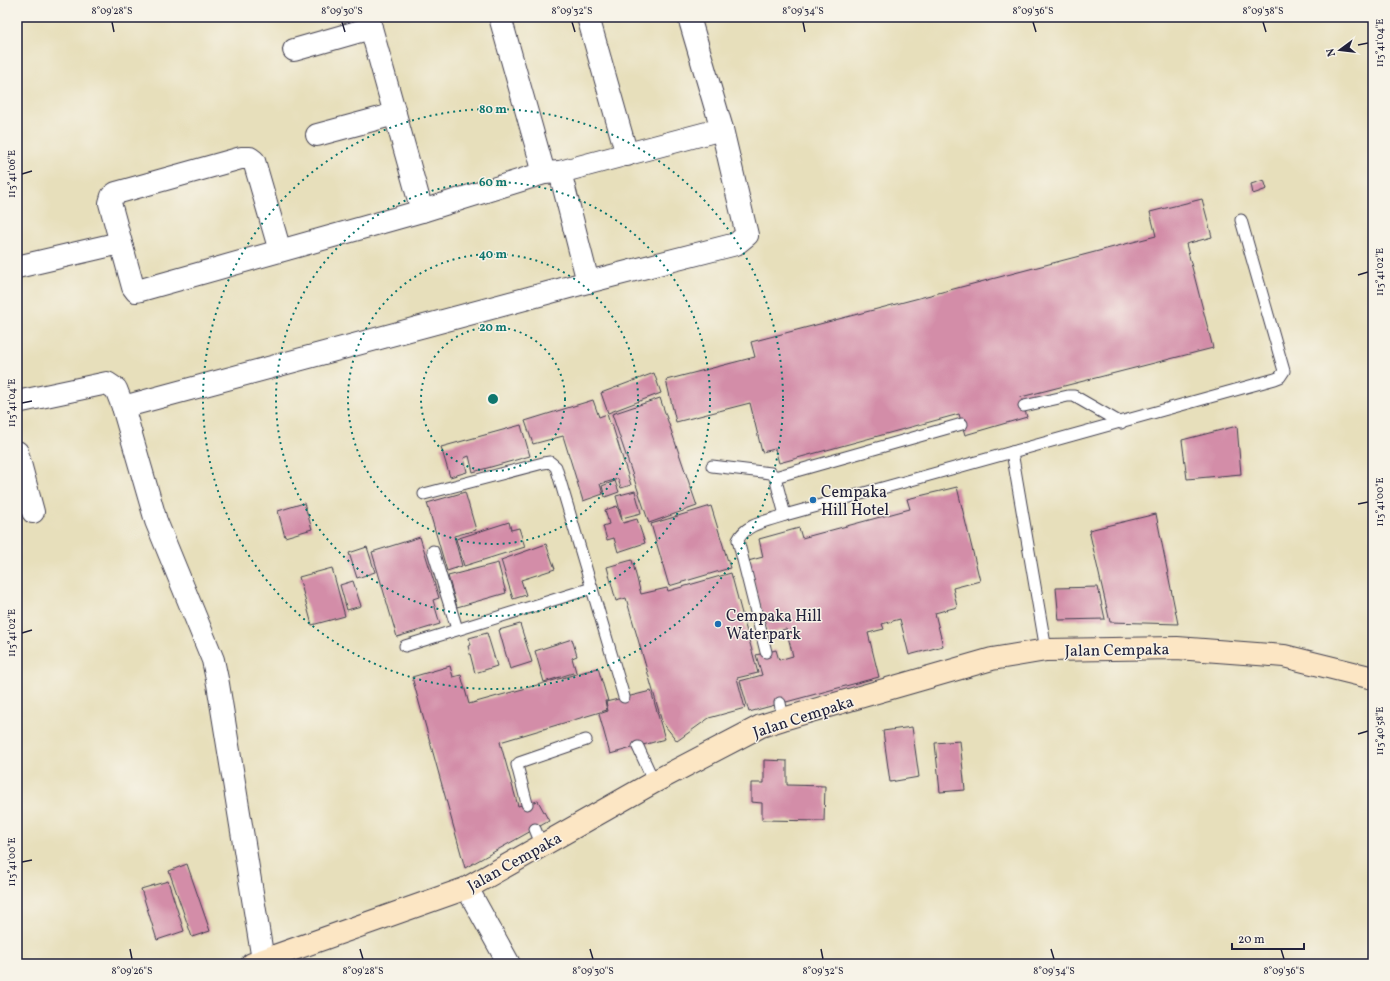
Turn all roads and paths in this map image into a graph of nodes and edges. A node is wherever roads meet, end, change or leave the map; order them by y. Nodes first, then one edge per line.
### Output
1 (500, 17) edge
2 (588, 17) edge
3 (689, 17) edge
4 (370, 22) edge
5 (294, 50) dead end
6 (395, 114) junction
7 (722, 129) junction
8 (317, 135) dead end
9 (627, 154) junction
10 (552, 173) junction
11 (422, 211) junction
12 (1241, 220) dead end
13 (120, 243) junction
14 (290, 248) junction
15 (17, 267) edge
16 (588, 282) junction
17 (17, 402) edge
18 (1024, 406) dead end
19 (123, 407) junction
20 (1121, 423) junction
21 (962, 424) dead end
22 (17, 452) edge
23 (1012, 452) junction
24 (712, 466) dead end
25 (775, 477) junction
26 (424, 494) dead end
27 (33, 512) dead end
28 (785, 515) junction
29 (433, 550) dead end
30 (592, 588) junction
31 (457, 629) junction
32 (405, 646) dead end
33 (1046, 650) junction
34 (766, 652) dead end
35 (1373, 678) edge
36 (624, 697) dead end
37 (586, 740) dead end
38 (638, 747) dead end
39 (654, 782) junction
40 (526, 804) dead end
41 (467, 888) junction
42 (258, 962) edge
43 (509, 964) edge

1 - 10 street
2 - 9 street
3 - 7 street
4 - 5 street
4 - 6 street
6 - 8 street
6 - 11 street
7 - 9 street
7 - 16 street
9 - 10 street
10 - 11 street
10 - 16 street
11 - 14 street
12 - 20 lane
13 - 14 street
13 - 14 street
13 - 15 street
16 - 19 street
17 - 19 street
18 - 20 lane
19 - 42 street
20 - 23 lane
21 - 25 lane
22 - 27 street
23 - 28 lane
23 - 33 lane
24 - 25 lane
25 - 28 lane
26 - 30 lane
28 - 34 lane
29 - 31 lane
30 - 31 lane
30 - 36 lane
31 - 32 lane
33 - 35 main road, Jalan Cempaka
33 - 39 main road, Jalan Cempaka
37 - 40 lane
38 - 39 lane
39 - 41 main road, Jalan Cempaka
41 - 42 main road, Jalan Cempaka
41 - 43 street

